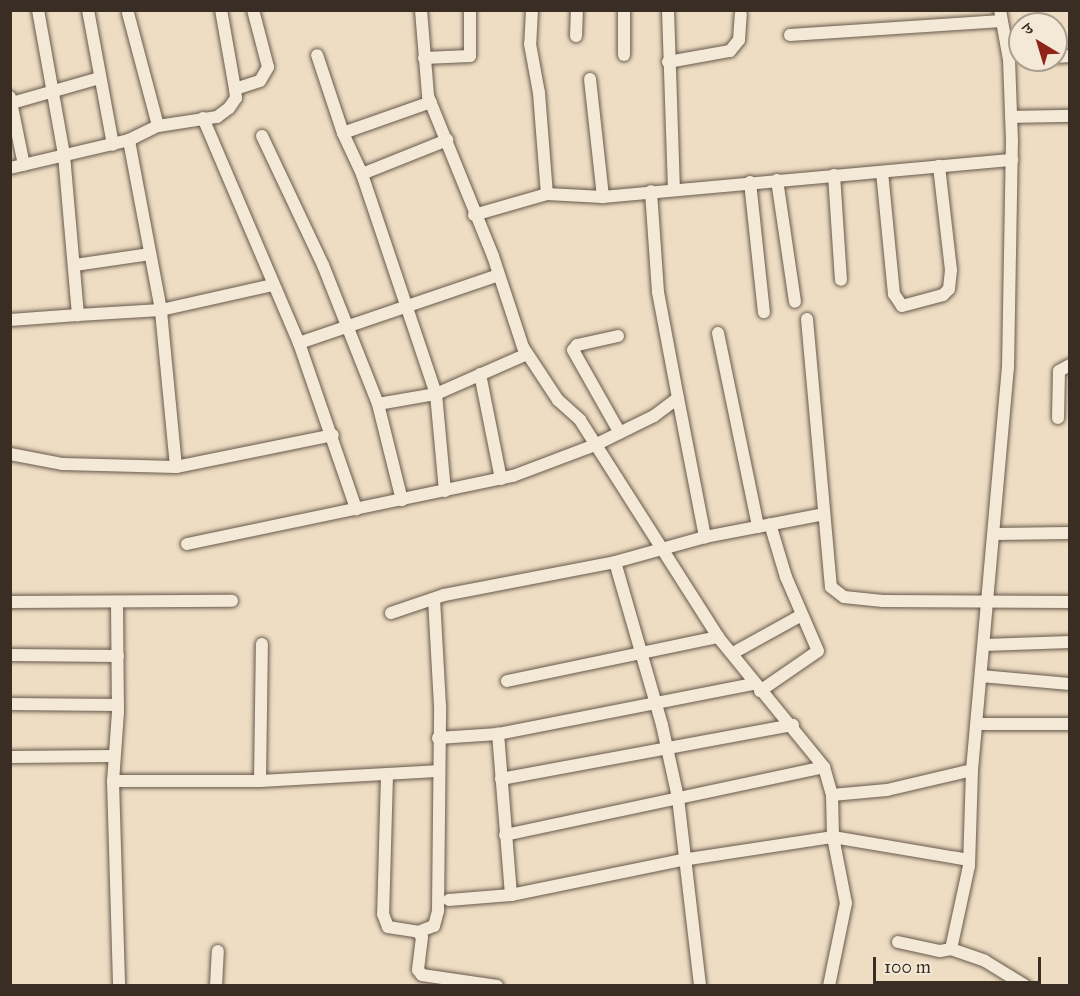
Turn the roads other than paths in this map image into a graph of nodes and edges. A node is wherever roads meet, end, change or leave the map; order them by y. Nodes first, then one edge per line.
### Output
1 (38, 10) edge
2 (88, 10) edge
3 (221, 10) edge
4 (254, 10) edge
5 (421, 10) edge
6 (470, 10) edge
7 (532, 10) edge
8 (577, 10) edge
9 (624, 10) edge
10 (668, 10) edge
11 (128, 13) dead end
12 (741, 14) dead end
13 (1001, 16) edge
14 (790, 35) dead end
15 (576, 36) dead end
16 (1008, 38) edge
17 (317, 55) dead end
18 (624, 55) dead end
19 (424, 58) junction
20 (668, 62) junction
21 (1014, 72) edge
22 (100, 78) junction
23 (590, 79) dead end
24 (235, 88) junction
25 (51, 94) junction
26 (11, 100) edge
27 (431, 102) junction
28 (1070, 116) edge
29 (1011, 117) junction
30 (203, 118) junction
31 (158, 126) junction
32 (343, 133) junction
33 (262, 136) dead end
34 (129, 140) junction
35 (447, 140) junction
36 (113, 145) junction
37 (64, 155) junction
38 (1011, 160) junction
39 (24, 165) junction
40 (939, 166) junction
41 (10, 168) edge
42 (882, 172) junction
43 (362, 174) junction
44 (834, 175) junction
45 (777, 180) junction
46 (750, 182) junction
47 (674, 189) junction
48 (651, 191) junction
49 (547, 194) junction
50 (603, 197) junction
51 (474, 215) junction
52 (150, 254) junction
53 (75, 265) junction
54 (499, 275) junction
55 (841, 280) dead end
56 (273, 285) junction
57 (795, 302) dead end
58 (406, 304) junction
59 (161, 310) junction
60 (764, 312) dead end
61 (78, 315) junction
62 (807, 319) dead end
63 (10, 320) edge
64 (347, 328) junction
65 (718, 333) dead end
66 (618, 336) dead end
67 (299, 343) junction
68 (527, 354) junction
69 (1070, 365) edge
70 (480, 375) junction
71 (436, 394) junction
72 (678, 398) junction
73 (378, 404) junction
74 (1058, 418) dead end
75 (620, 433) junction
76 (333, 435) junction
77 (596, 445) junction
78 (10, 454) edge
79 (176, 467) junction
80 (501, 479) junction
81 (445, 491) junction
82 (402, 500) junction
83 (356, 509) junction
84 (824, 514) junction
85 (764, 526) junction
86 (1070, 533) edge
87 (995, 534) junction
88 (705, 537) junction
89 (187, 544) dead end
90 (662, 549) junction
91 (615, 562) junction
92 (434, 600) junction
93 (232, 601) dead end
94 (10, 602) edge
95 (117, 602) junction
96 (986, 602) junction
97 (1070, 602) edge
98 (392, 613) dead end
99 (801, 616) junction
100 (718, 637) junction
101 (1070, 642) edge
102 (262, 644) dead end
103 (984, 645) junction
104 (733, 653) junction
105 (10, 655) edge
106 (640, 655) junction
107 (118, 656) junction
108 (981, 676) junction
109 (507, 681) dead end
110 (1070, 684) edge
111 (757, 688) junction
112 (654, 703) junction
113 (10, 704) edge
114 (118, 705) junction
115 (977, 724) junction
116 (1070, 724) edge
117 (793, 725) junction
118 (498, 734) junction
119 (438, 738) junction
120 (666, 749) junction
121 (114, 756) junction
122 (10, 757) edge
123 (824, 767) junction
124 (972, 770) junction
125 (437, 771) junction
126 (387, 774) junction
127 (501, 779) junction
128 (113, 781) junction
129 (260, 781) junction
130 (832, 795) junction
131 (678, 798) junction
132 (506, 835) junction
133 (833, 837) junction
134 (682, 860) junction
135 (969, 860) junction
136 (511, 895) junction
137 (449, 900) dead end
138 (418, 932) junction
139 (898, 942) dead end
140 (951, 949) junction
141 (218, 951) dead end
142 (119, 986) edge
143 (216, 986) edge
144 (497, 986) edge
145 (700, 986) edge
146 (829, 986) edge
147 (1026, 986) edge

1 - 25 street
2 - 22 street
3 - 24 street
4 - 24 street
5 - 19 street
6 - 19 street
7 - 49 street
8 - 15 street
9 - 18 street
10 - 20 street
11 - 31 street
12 - 20 street
13 - 14 street
13 - 16 street
17 - 32 street
19 - 27 street
20 - 47 street
21 - 29 street
22 - 25 street
22 - 36 street
23 - 50 street
24 - 30 street
25 - 26 street
25 - 37 street
26 - 39 street
27 - 32 street
27 - 35 street
28 - 29 street
29 - 38 street
30 - 31 street
30 - 56 street
31 - 34 street
32 - 43 street
33 - 64 street
34 - 36 street
34 - 52 street
35 - 43 street
35 - 51 street
36 - 37 street
37 - 39 street
37 - 53 street
38 - 40 street
38 - 87 street
39 - 41 street
40 - 42 street
40 - 42 street
42 - 44 street
43 - 58 street
44 - 45 street
44 - 55 street
45 - 46 street
45 - 57 street
46 - 47 street
46 - 60 street
47 - 48 street
48 - 50 street
48 - 72 street
49 - 50 street
49 - 51 street
51 - 54 street
52 - 53 street
52 - 59 street
53 - 61 street
54 - 58 street
54 - 68 street
56 - 59 street
56 - 67 street
58 - 64 street
58 - 71 street
59 - 61 street
59 - 79 street
61 - 63 street
62 - 84 street
64 - 67 street
64 - 73 street
65 - 85 street
66 - 75 street
67 - 76 street
68 - 70 street
68 - 77 street
69 - 74 street
70 - 71 street
70 - 80 street
71 - 73 street
71 - 81 street
72 - 75 street
72 - 88 street
73 - 82 street
75 - 77 street
76 - 79 street
76 - 83 street
77 - 80 street
77 - 90 street
78 - 79 street
80 - 81 street
81 - 82 street
82 - 83 street
83 - 89 street
84 - 85 street
84 - 96 street
85 - 88 street
85 - 99 street
86 - 87 street
87 - 96 street
88 - 90 street
90 - 91 street
90 - 100 street
91 - 92 street
91 - 106 street
92 - 98 street
92 - 119 street
93 - 95 street
94 - 95 street
95 - 107 street
96 - 97 street
96 - 103 street
99 - 104 street
99 - 111 street
100 - 104 street
100 - 106 street
101 - 103 street
102 - 129 street
103 - 108 street
104 - 111 street
105 - 107 street
106 - 109 street
106 - 112 street
107 - 114 street
108 - 110 street
108 - 115 street
111 - 112 street
111 - 117 street
112 - 118 street
112 - 120 street
113 - 114 street
114 - 121 street
115 - 116 street
115 - 124 street
117 - 120 street
117 - 123 street
118 - 119 street
118 - 127 street
119 - 125 street
120 - 127 street
120 - 131 street
121 - 122 street
121 - 128 street
123 - 130 street
123 - 131 street
124 - 130 street
124 - 135 street
125 - 126 street
125 - 138 street
126 - 129 street
126 - 138 street
127 - 132 street
128 - 129 street
128 - 142 street
130 - 133 street
131 - 132 street
131 - 134 street
132 - 136 street
133 - 134 street
133 - 135 street
133 - 146 street
134 - 136 street
134 - 145 street
135 - 140 street
136 - 137 street
138 - 144 street
139 - 140 street
140 - 147 street
141 - 143 street

